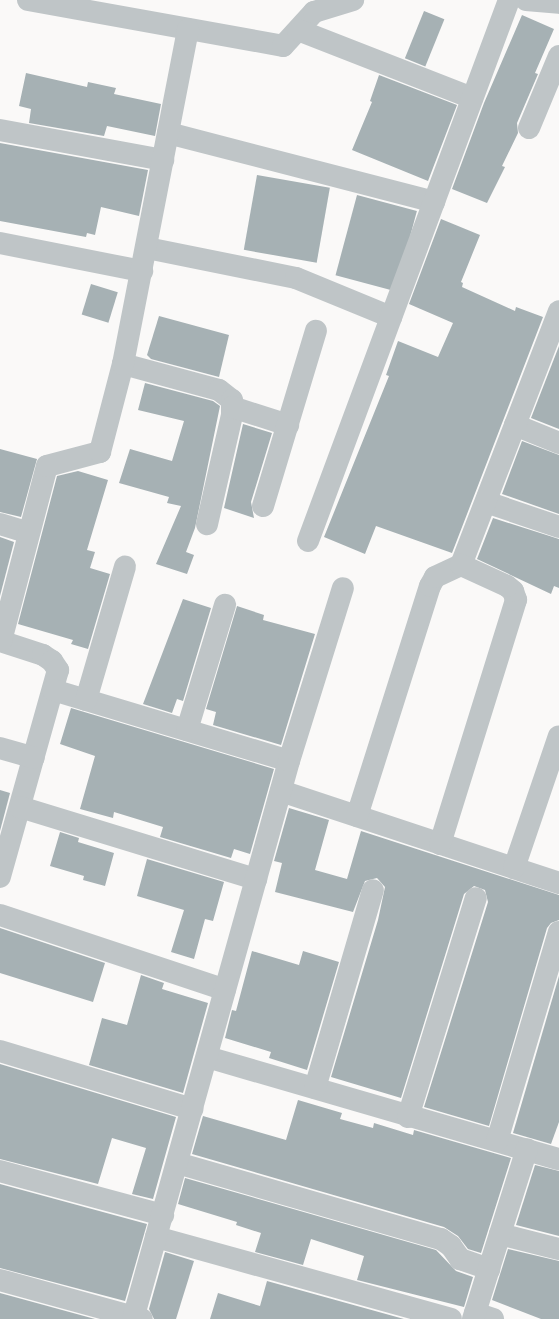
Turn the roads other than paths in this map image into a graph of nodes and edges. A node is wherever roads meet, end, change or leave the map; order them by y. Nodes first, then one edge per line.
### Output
1 (28, 0) edge
2 (354, 0) edge
3 (509, 0) edge
4 (526, 0) edge
5 (559, 3) edge
6 (85, 5) edge
7 (188, 29) junction
8 (298, 30) junction
9 (559, 56) edge
10 (472, 98) junction
11 (528, 128) dead end
12 (0, 130) edge
13 (168, 133) junction
14 (163, 160) junction
15 (434, 202) junction
16 (0, 243) edge
17 (147, 248) junction
18 (142, 271) junction
19 (559, 311) edge
20 (391, 317) junction
21 (316, 331) dead end
22 (123, 364) junction
23 (232, 407) junction
24 (288, 425) junction
25 (515, 426) junction
26 (559, 443) edge
27 (486, 502) junction
28 (264, 506) dead end
29 (0, 524) edge
30 (207, 524) dead end
31 (559, 527) edge
32 (30, 533) junction
33 (308, 541) dead end
34 (461, 565) junction
35 (125, 567) dead end
36 (343, 588) dead end
37 (225, 605) dead end
38 (1, 641) edge
39 (53, 690) junction
40 (86, 700) junction
41 (187, 730) junction
42 (559, 736) edge
43 (0, 748) edge
44 (34, 758) junction
45 (289, 762) junction
46 (281, 792) junction
47 (20, 807) junction
48 (357, 816) junction
49 (5, 842) edge
50 (440, 844) junction
51 (514, 868) junction
52 (0, 877) edge
53 (256, 879) junction
54 (559, 883) edge
55 (373, 890) dead end
56 (476, 898) dead end
57 (0, 915) edge
58 (559, 932) edge
59 (225, 990) junction
60 (0, 1052) edge
61 (207, 1057) junction
62 (315, 1088) junction
63 (192, 1109) junction
64 (408, 1117) junction
65 (497, 1141) junction
66 (527, 1149) junction
67 (559, 1159) edge
68 (177, 1163) junction
69 (0, 1171) edge
70 (163, 1214) junction
71 (500, 1234) junction
72 (156, 1237) junction
73 (559, 1249) edge
74 (489, 1269) junction
75 (0, 1280) edge
76 (480, 1317) edge
77 (137, 1318) edge
78 (451, 1319) edge

1 - 6 street
2 - 8 street
3 - 10 street
4 - 5 street
6 - 7 street
7 - 8 street
7 - 13 street
8 - 10 street
9 - 11 street
10 - 15 street
12 - 14 street
13 - 14 street
13 - 15 street
14 - 17 street
15 - 20 street
16 - 18 street
17 - 18 street
17 - 20 street
18 - 22 street
19 - 25 street
20 - 33 street
21 - 24 street
22 - 23 street
22 - 32 street
23 - 24 street
23 - 30 street
24 - 28 street
25 - 26 street
25 - 27 street
27 - 31 street
27 - 34 street
29 - 32 street
32 - 38 street
34 - 48 street
34 - 50 street
35 - 40 street
36 - 45 street
37 - 41 street
38 - 39 street
39 - 40 street
39 - 44 street
40 - 41 street
41 - 45 street
42 - 51 street
43 - 44 street
44 - 47 street
45 - 46 street
46 - 48 street
46 - 53 street
47 - 49 street
47 - 53 street
48 - 50 street
49 - 52 street
50 - 51 street
51 - 54 street
53 - 59 street
55 - 62 street
56 - 64 street
57 - 59 street
58 - 65 street
59 - 61 street
60 - 63 street
61 - 62 street
61 - 63 street
62 - 64 street
63 - 68 street
64 - 65 street
65 - 66 street
66 - 67 street
66 - 71 street
68 - 70 street
68 - 74 street
69 - 70 street
70 - 72 street
71 - 73 street
71 - 74 street
72 - 77 street
72 - 78 street
74 - 76 street
75 - 77 street

